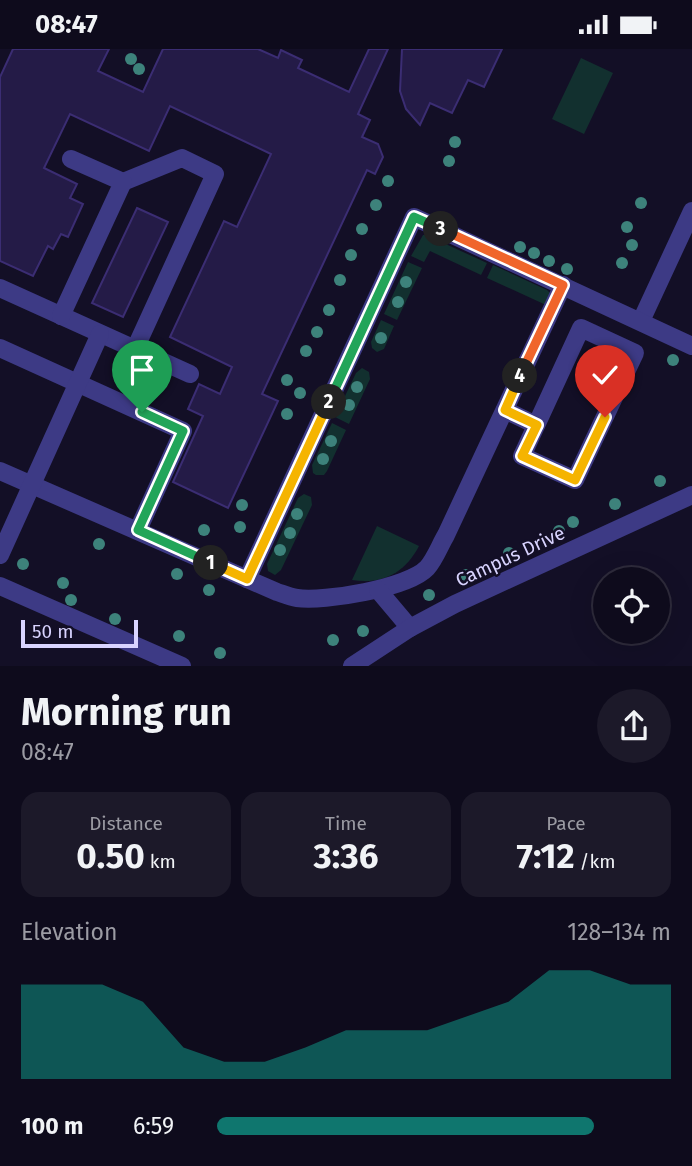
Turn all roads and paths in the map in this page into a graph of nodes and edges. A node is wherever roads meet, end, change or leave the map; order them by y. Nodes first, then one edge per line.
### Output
1 (71, 159) dead end
2 (123, 183) junction
3 (692, 211) edge
4 (563, 285) junction
5 (0, 288) edge
6 (61, 316) junction
7 (640, 321) junction
8 (100, 334) junction
9 (692, 347) edge
10 (0, 348) edge
11 (135, 349) junction
12 (190, 375) dead end
13 (78, 383) junction
14 (505, 410) junction
15 (537, 425) junction
16 (0, 471) edge
17 (32, 485) junction
18 (692, 495) edge
19 (138, 530) junction
20 (0, 555) edge
21 (247, 579) junction
22 (0, 586) edge
23 (378, 590) junction
24 (410, 628) junction
25 (182, 666) edge
26 (352, 666) edge

1 - 2 street
2 - 6 street
2 - 11 street
3 - 7 street
4 - 7 street
4 - 14 street
4 - 21 street
5 - 6 street
6 - 8 street
7 - 9 street
8 - 11 street
8 - 13 street
10 - 13 street
11 - 12 street
13 - 17 street
13 - 19 street
14 - 15 street
14 - 23 street
15 - 15 street
16 - 17 street
17 - 19 street
17 - 20 street
18 - 24 street, Campus Drive
19 - 21 street
21 - 23 street
22 - 25 street
23 - 24 street
24 - 26 street, Campus Drive

